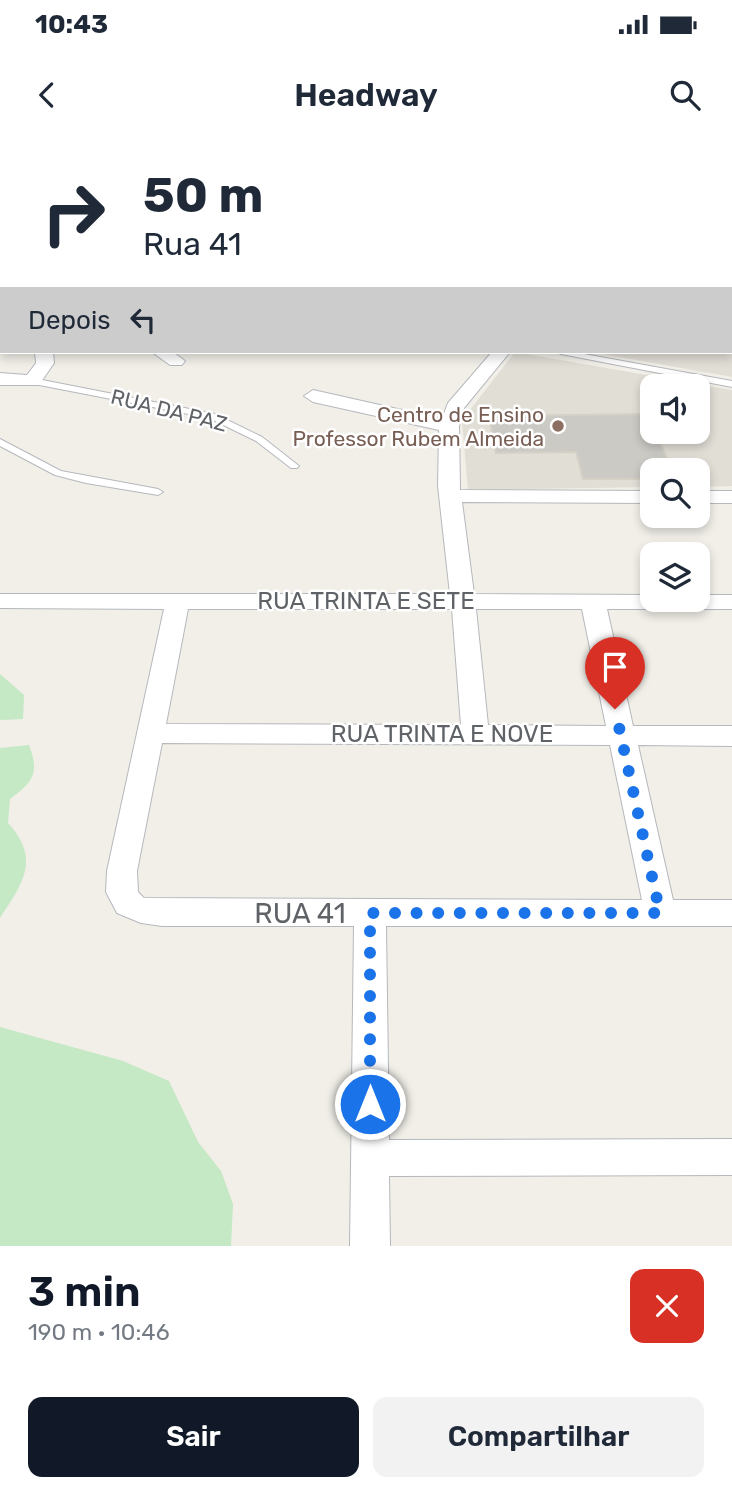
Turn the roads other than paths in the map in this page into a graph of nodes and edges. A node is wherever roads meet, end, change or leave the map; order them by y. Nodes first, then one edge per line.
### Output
1 (44, 354) edge
2 (500, 354) edge
3 (572, 354) edge
4 (0, 379) edge
5 (32, 381) junction
6 (732, 384) edge
7 (313, 396) dead end
8 (449, 426) junction
9 (0, 442) edge
10 (294, 466) dead end
11 (158, 492) dead end
12 (451, 496) junction
13 (640, 497) edge
14 (710, 497) edge
15 (732, 497) edge
16 (0, 601) edge
17 (178, 601) junction
18 (463, 602) junction
19 (593, 602) junction
20 (732, 602) edge
21 (152, 733) junction
22 (475, 734) junction
23 (620, 736) junction
24 (732, 736) edge
25 (162, 913) joint
26 (370, 913) junction
27 (660, 913) junction
28 (732, 913) edge
29 (732, 1157) edge
30 (370, 1158) junction
31 (370, 1246) edge

1 - 5 street
2 - 8 street
3 - 6 lane
4 - 5 street
5 - 10 lane, RUA DA PAZ
7 - 8 street
8 - 12 street
9 - 11 lane
12 - 13 street
12 - 18 street
14 - 15 street
16 - 17 street, RUA TRINTA E SETE
17 - 18 street, RUA TRINTA E SETE
17 - 21 street
18 - 19 street, RUA TRINTA E SETE
18 - 22 street
19 - 20 street, RUA TRINTA E SETE
19 - 23 street
21 - 22 street, RUA TRINTA E NOVE
21 - 25 street
22 - 23 street, RUA TRINTA E NOVE
23 - 24 street, RUA TRINTA E NOVE
23 - 27 street
25 - 26 street, RUA 41
26 - 27 street, RUA 41
26 - 30 street
27 - 28 street, RUA 41
29 - 30 street
30 - 31 street

